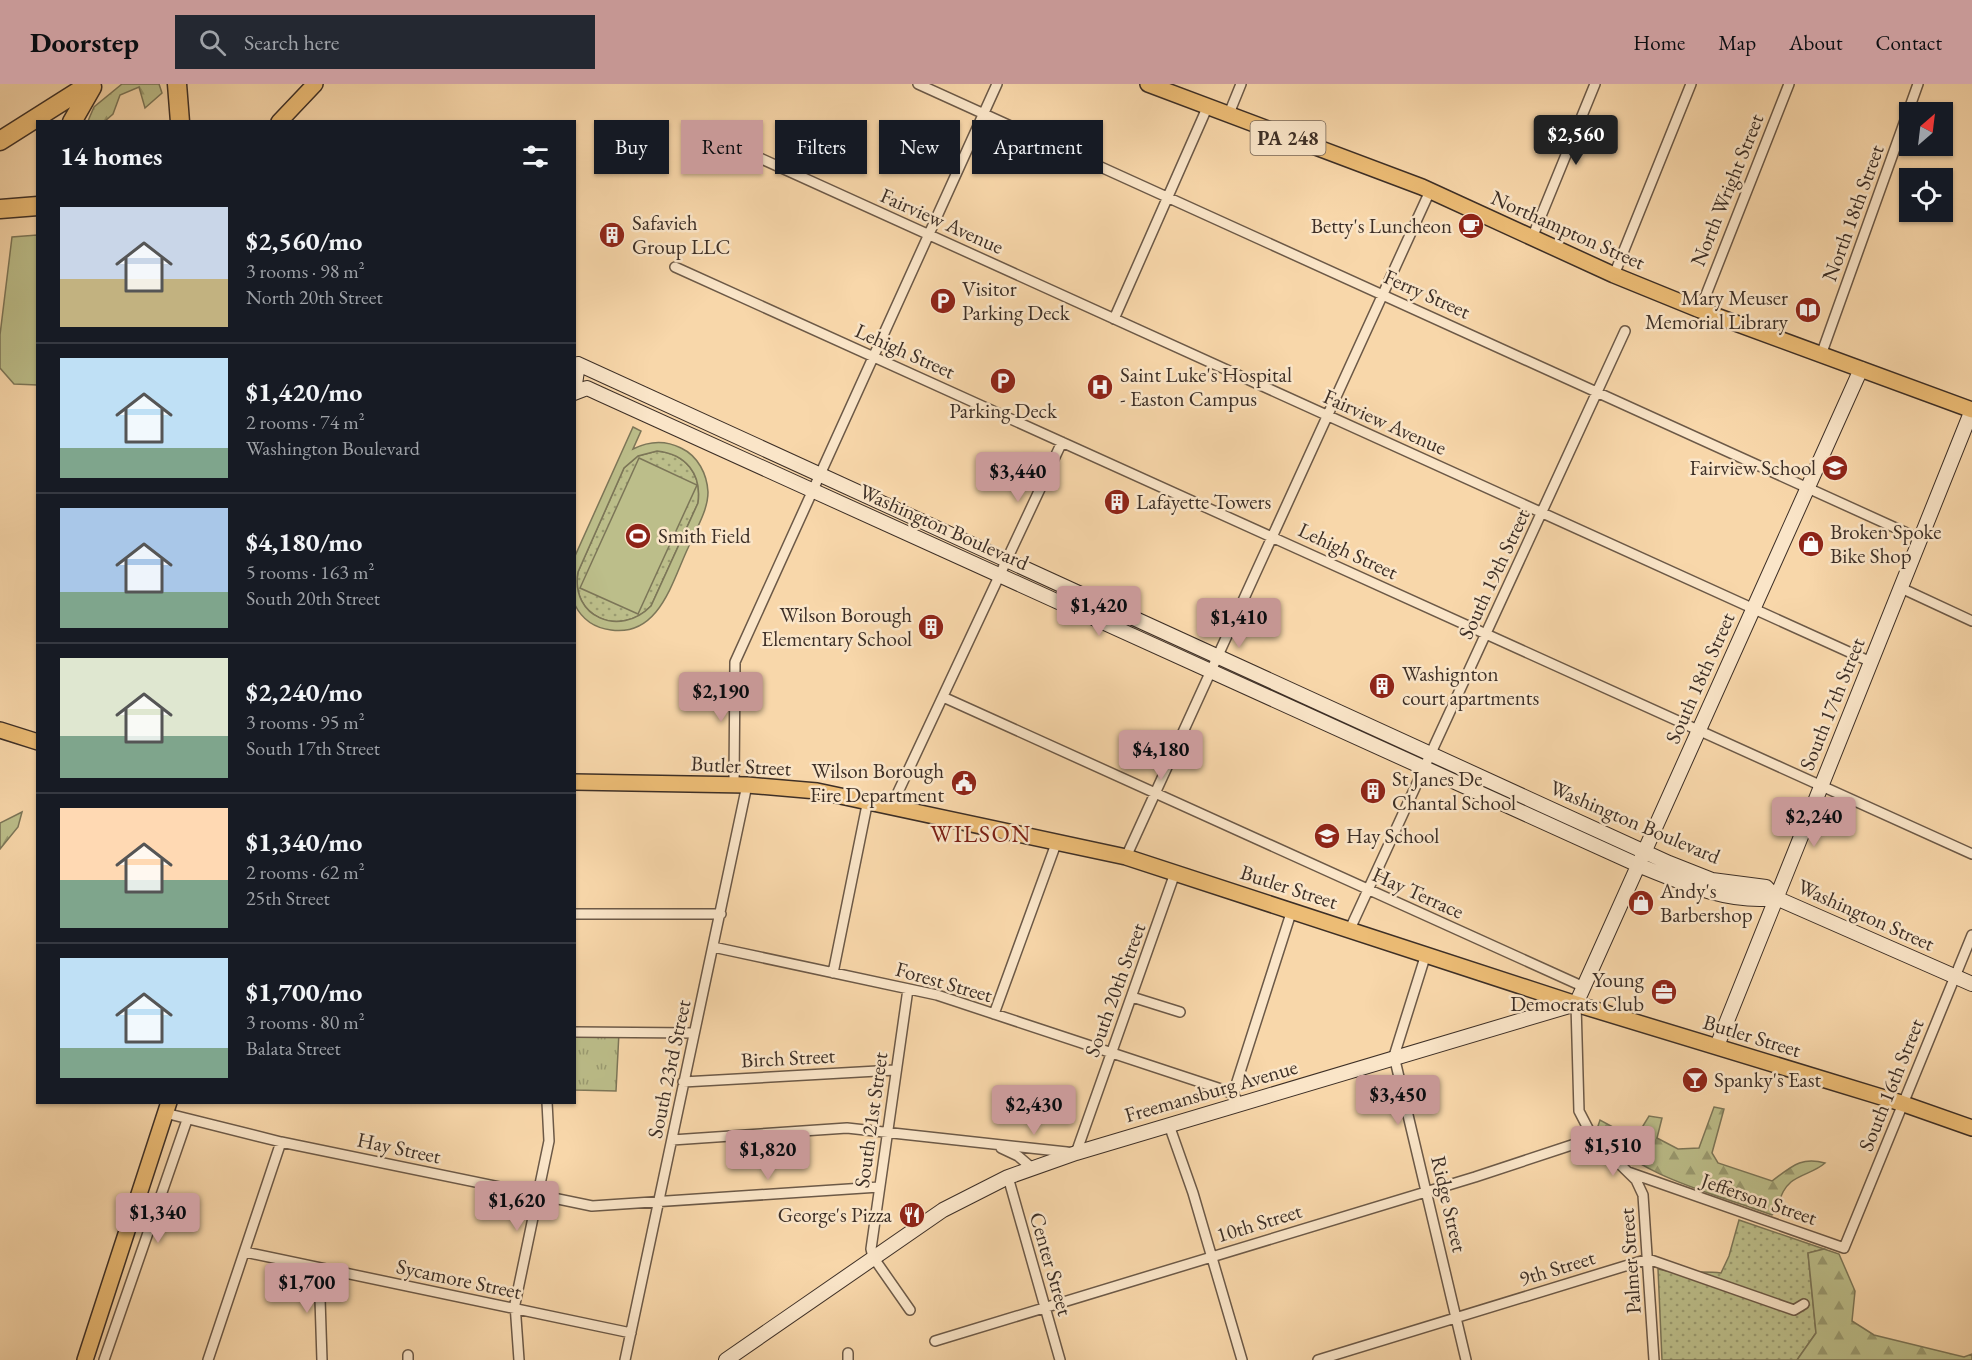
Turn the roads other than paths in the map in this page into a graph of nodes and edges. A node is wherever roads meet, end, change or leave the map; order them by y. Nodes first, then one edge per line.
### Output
1 (69, 84) edge
2 (90, 84) edge
3 (94, 84) edge
4 (177, 84) edge
5 (188, 84) edge
6 (315, 84) edge
7 (918, 84) edge
8 (997, 84) edge
9 (1148, 84) edge
10 (1241, 84) edge
11 (1595, 84) edge
12 (1691, 84) edge
13 (1789, 84) edge
14 (1918, 84) edge
15 (1207, 108) junction
16 (983, 113) junction
17 (1228, 116) junction
18 (73, 120) edge
19 (180, 120) edge
20 (190, 120) edge
21 (281, 120) edge
22 (0, 127) edge
23 (0, 141) edge
24 (763, 160) edge
25 (1430, 190) junction
26 (1168, 198) junction
27 (36, 206) edge
28 (0, 209) edge
29 (928, 235) junction
30 (1532, 238) junction
31 (675, 267) dead end
32 (1614, 275) junction
33 (1383, 293) junction
34 (1700, 310) junction
35 (1114, 319) junction
36 (1625, 331) dead end
37 (1821, 355) junction
38 (873, 356) junction
39 (1861, 369) junction
40 (576, 378) edge
41 (1598, 390) junction
42 (576, 391) edge
43 (1972, 410) edge
44 (1327, 416) junction
45 (1062, 442) junction
46 (820, 475) junction
47 (1808, 487) junction
48 (813, 490) junction
49 (1541, 513) junction
50 (1272, 536) junction
51 (1920, 539) junction
52 (1007, 560) junction
53 (1000, 575) junction
54 (1901, 588) junction
55 (1753, 609) junction
56 (1972, 621) edge
57 (1486, 633) junction
58 (1218, 656) junction
59 (1871, 662) junction
60 (1211, 671) junction
61 (943, 697) junction
62 (1699, 729) junction
63 (0, 730) edge
64 (36, 741) edge
65 (1431, 754) junction
66 (1424, 768) junction
67 (576, 782) edge
68 (741, 785) junction
69 (1821, 786) junction
70 (1155, 793) junction
71 (868, 800) junction
72 (892, 805) junction
73 (1057, 841) junction
74 (1644, 852) junction
75 (1972, 854) edge
76 (1126, 857) junction
77 (1638, 865) junction
78 (1175, 873) junction
79 (1368, 890) junction
80 (1776, 898) junction
81 (1292, 910) junction
82 (576, 914) edge
83 (721, 914) junction
84 (1350, 929) junction
85 (1972, 935) edge
86 (713, 947) junction
87 (1426, 954) junction
88 (833, 973) junction
89 (1954, 976) junction
90 (1972, 984) edge
91 (1584, 987) junction
92 (908, 989) junction
93 (1132, 997) junction
94 (1576, 1004) junction
95 (1180, 1012) dead end
96 (994, 1014) junction
97 (576, 1032) edge
98 (694, 1033) junction
99 (1717, 1046) junction
100 (1110, 1053) junction
101 (1394, 1056) junction
102 (895, 1070) junction
103 (683, 1082) junction
104 (1236, 1099) junction
105 (1902, 1103) junction
106 (547, 1104) edge
107 (167, 1108) edge
108 (187, 1120) junction
109 (1169, 1125) junction
110 (1972, 1128) edge
111 (888, 1133) junction
112 (1593, 1138) junction
113 (672, 1140) junction
114 (281, 1142) junction
115 (991, 1145) junction
116 (1076, 1153) junction
117 (1032, 1168) junction
118 (1628, 1172) junction
119 (1008, 1177) junction
120 (879, 1187) junction
121 (1427, 1190) junction
122 (538, 1195) junction
123 (658, 1202) junction
124 (1844, 1248) joint
125 (245, 1252) junction
126 (1211, 1256) junction
127 (873, 1257) junction
128 (1648, 1259) junction
129 (319, 1268) junction
130 (1804, 1304) dead end
131 (515, 1308) junction
132 (1045, 1308) junction
133 (910, 1310) dead end
134 (1456, 1317) junction
135 (631, 1333) junction
136 (935, 1341) dead end
137 (85, 1360) edge
138 (104, 1360) edge
139 (208, 1360) edge
140 (322, 1360) edge
141 (519, 1360) edge
142 (625, 1360) edge
143 (726, 1360) edge
144 (1060, 1360) edge
145 (1242, 1360) edge
146 (1318, 1360) edge
147 (1466, 1360) edge
148 (1654, 1360) edge

1 - 22 highway
2 - 23 highway
3 - 18 highway
4 - 19 highway
5 - 20 highway
6 - 21 main road
7 - 16 street, Ferry Street
8 - 16 street, South 23rd Street
9 - 15 main road, Northampton Street / PA 248
10 - 17 street
11 - 30 street
12 - 32 street
13 - 34 street, North Wright Street
14 - 37 street, North 18th Street
15 - 17 main road, Northampton Street / PA 248
15 - 26 street
16 - 26 street, Ferry Street
16 - 29 street, South 23rd Street
17 - 25 main road, Northampton Street / PA 248
24 - 29 street, Fairview Avenue
25 - 30 main road, Northampton Street / PA 248
25 - 33 street
26 - 33 street, Ferry Street
26 - 35 street
27 - 28 highway
29 - 35 street, Fairview Avenue
29 - 38 street, South 23rd Street
30 - 32 main road, Northampton Street / PA 248
31 - 38 street, Lehigh Street
32 - 34 main road, Northampton Street / PA 248
33 - 41 street, Ferry Street
33 - 44 street
34 - 37 main road, Northampton Street / PA 248
35 - 44 street, Fairview Avenue
36 - 41 street, South 19th Street
37 - 39 main road, Northampton Street / PA 248
38 - 45 street, Lehigh Street
38 - 46 street, South 23rd Street
39 - 43 main road, Northampton Street / PA 248
39 - 47 street, South 18th Street
40 - 46 street, Washington Boulevard
41 - 47 street, Ferry Street
41 - 49 street, South 19th Street
42 - 48 street, Washington Boulevard
43 - 51 street, South 17th Street
44 - 49 street, Fairview Avenue
44 - 50 street
45 - 50 street, Lehigh Street
45 - 52 street
46 - 48 street, South 23rd Street
46 - 52 street, Washington Boulevard
47 - 51 street, Ferry Street
47 - 55 street, South 18th Street
48 - 53 street, Washington Boulevard
48 - 68 street, South 23rd Street
49 - 55 street, Fairview Avenue
49 - 57 street, South 19th Street
50 - 57 street, Lehigh Street
50 - 58 street
51 - 54 street, South 17th Street
52 - 53 street
52 - 58 street, Washington Boulevard
53 - 60 street, Washington Boulevard
53 - 61 street
54 - 56 street
54 - 59 street, South 17th Street
55 - 59 street, Fairview Avenue
55 - 62 street, South 18th Street
57 - 62 street, Lehigh Street
57 - 65 street, South 19th Street
58 - 60 street
58 - 65 street, Washington Boulevard
59 - 69 street, South 17th Street
60 - 66 street, Washington Boulevard
60 - 70 street
61 - 70 street, Hay Terrace
61 - 72 street
62 - 69 street, Lehigh Street
62 - 74 street, South 18th Street
63 - 64 main road
65 - 66 street, South 19th Street
65 - 74 street, Washington Boulevard
66 - 77 street, Washington Boulevard
66 - 79 street, South 19th Street
67 - 68 main road, Butler Street
68 - 71 main road, Butler Street
68 - 83 street, South 23rd Street
69 - 75 street, Lehigh Street
69 - 80 street, South 17th Street
70 - 76 street
70 - 79 street, Hay Terrace
71 - 72 main road, Butler Street
71 - 88 street
72 - 73 main road, Butler Street
73 - 76 main road, Butler Street
73 - 96 street
74 - 77 street, South 18th Street
74 - 80 street, Washington Boulevard
76 - 78 main road, Butler Street
77 - 80 street, Washington Boulevard
77 - 91 street, South 18th Street
78 - 81 main road, Butler Street
78 - 93 street, South 20th Street
79 - 84 street, South 19th Street
79 - 91 street, Hay Terrace
80 - 89 street, Washington Street
80 - 99 street, South 17th Street
81 - 84 main road, Butler Street
81 - 104 street
82 - 83 street
83 - 86 street, South 23rd Street
84 - 87 main road, Butler Street
85 - 89 street, South 16th Street
86 - 88 street, Forest Street
86 - 98 street, South 23rd Street
87 - 94 main road, Butler Street
87 - 101 street
88 - 92 street, Forest Street
89 - 90 street, Washington Street
89 - 105 street, South 16th Street
91 - 94 street, South 18th Street
92 - 96 street, Forest Street
92 - 102 street, South 21st Street
93 - 95 street
93 - 100 street, South 20th Street
94 - 99 main road, Butler Street
94 - 101 street, Freemansburg Avenue
94 - 112 street, Palmer Street
96 - 100 street, Forest Street
97 - 98 street
98 - 103 street, South 23rd Street
99 - 105 main road, Butler Street
100 - 104 street, Forest Street
100 - 116 street, South 20th Street
101 - 104 street, Freemansburg Avenue
101 - 121 street, Ridge Street
102 - 103 street, Birch Street
102 - 111 street, South 21st Street
103 - 113 street, South 23rd Street
104 - 109 street, Freemansburg Avenue
105 - 110 main road, Butler Street
105 - 124 street, South 16th Street
106 - 122 street
107 - 108 street, Hay Street
107 - 137 main road
108 - 114 street, Hay Street
108 - 138 street
109 - 116 street, Freemansburg Avenue
109 - 126 street
111 - 113 street
111 - 115 street
111 - 120 street, South 21st Street
112 - 118 street, Palmer Street
112 - 121 street, 10th Street
113 - 123 street, South 23rd Street
114 - 122 street, Hay Street
114 - 125 street
115 - 116 street
115 - 117 street
116 - 117 street, Freemansburg Avenue
117 - 119 street, Freemansburg Avenue
118 - 124 street, Jefferson Street
118 - 128 street, Palmer Street
119 - 127 street, Freemansburg Avenue
119 - 132 street, Center Street
120 - 123 street, Hay Street
120 - 127 street, South 21st Street
121 - 126 street, 10th Street
121 - 134 street, Ridge Street
122 - 123 street, Hay Street
122 - 131 street
123 - 135 street, South 23rd Street
125 - 129 street, Sycamore Street
125 - 139 street
126 - 132 street, 10th Street
126 - 145 street
127 - 133 street
127 - 143 street, Freemansburg Avenue
128 - 130 street
128 - 134 street, 9th Street
128 - 148 street, Palmer Street
129 - 131 street, Sycamore Street
129 - 140 street
131 - 135 street, Sycamore Street
131 - 141 street
132 - 136 street, 10th Street
132 - 144 street, Center Street
134 - 146 street, 9th Street
134 - 147 street, Ridge Street
135 - 142 street, South 23rd Street

